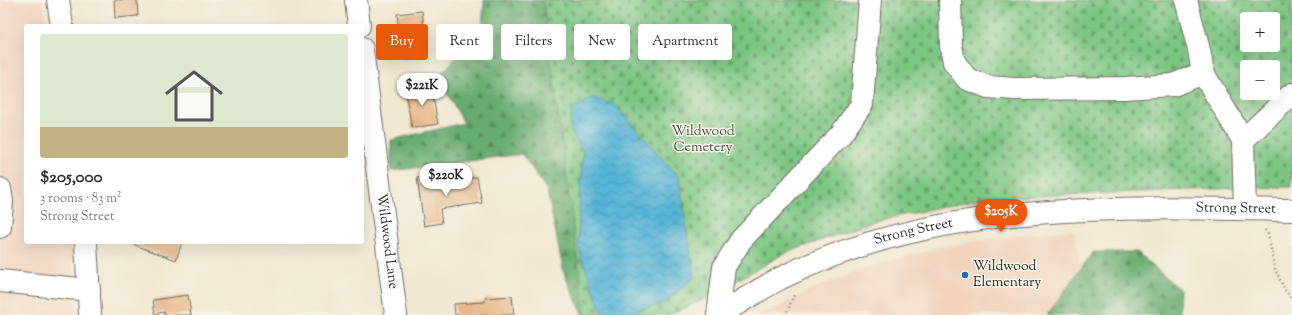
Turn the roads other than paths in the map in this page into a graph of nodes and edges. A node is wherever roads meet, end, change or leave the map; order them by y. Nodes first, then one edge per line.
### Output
1 (58, 0) edge
2 (356, 0) edge
3 (870, 0) edge
4 (950, 0) edge
5 (1186, 0) edge
6 (62, 24) edge
7 (359, 24) edge
8 (364, 65) edge
9 (1203, 73) junction
10 (1292, 94) edge
11 (1243, 140) junction
12 (0, 189) edge
13 (1245, 210) junction
14 (1292, 210) edge
15 (0, 227) edge
16 (86, 244) edge
17 (0, 281) edge
18 (89, 290) junction
19 (90, 315) edge
20 (396, 315) edge
21 (719, 315) edge

1 - 6 main road
2 - 7 main road
3 - 21 main road
4 - 9 main road
5 - 9 main road
8 - 20 main road, Wildwood Lane
9 - 11 main road
10 - 11 main road
11 - 13 main road
12 - 15 main road
13 - 14 main road, Strong Street
13 - 21 main road, Strong Street
16 - 18 main road
17 - 18 main road
18 - 19 main road

